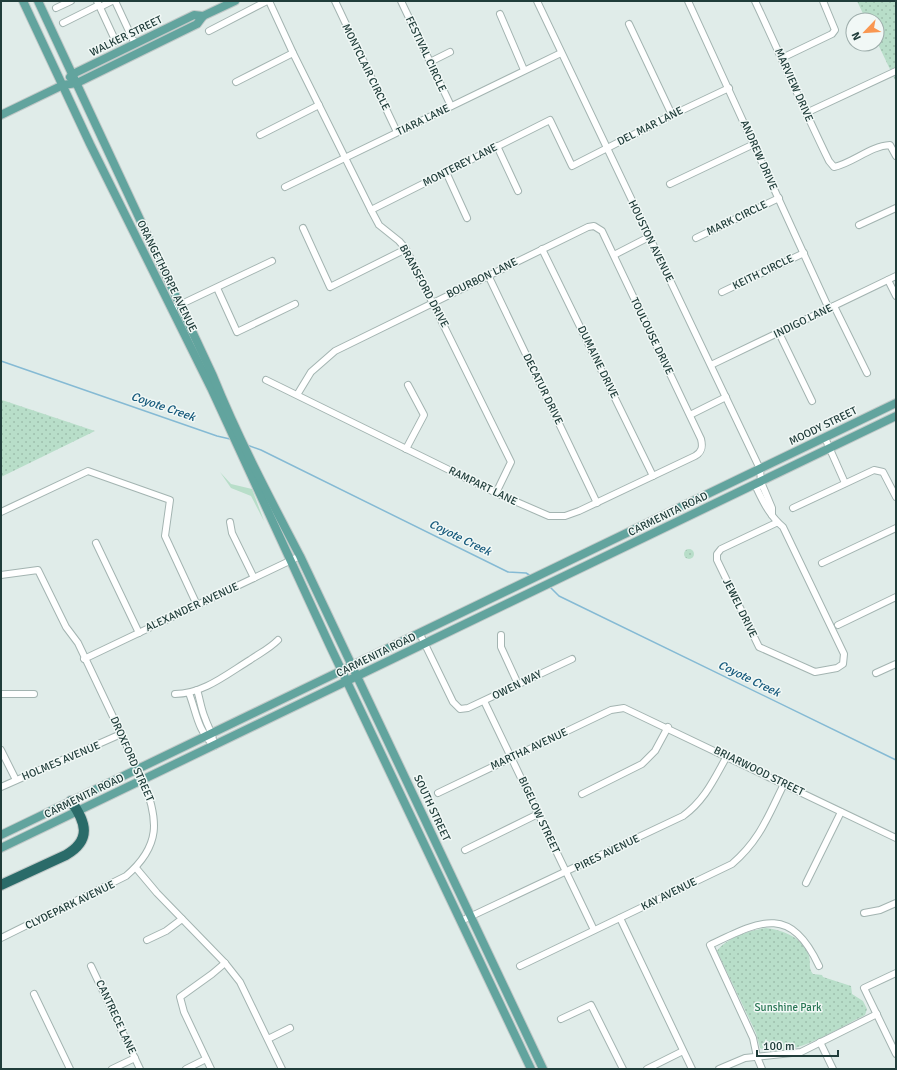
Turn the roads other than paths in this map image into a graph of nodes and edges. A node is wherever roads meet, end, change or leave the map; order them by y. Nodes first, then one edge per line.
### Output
1 (23, 1) edge
2 (33, 1) edge
3 (38, 1) edge
4 (71, 1) edge
5 (114, 1) edge
6 (268, 1) edge
7 (335, 1) edge
8 (401, 1) edge
9 (537, 1) edge
10 (688, 1) edge
11 (755, 1) edge
12 (823, 1) edge
13 (231, 2) edge
14 (99, 4) edge
15 (56, 8) dead end
16 (500, 14) dead end
17 (48, 22) junction
18 (63, 23) dead end
19 (629, 24) dead end
20 (209, 31) dead end
21 (162, 36) junction
22 (149, 38) junction
23 (116, 42) dead end
24 (135, 44) junction
25 (450, 52) dead end
26 (293, 53) junction
27 (562, 53) junction
28 (130, 56) junction
29 (782, 58) junction
30 (430, 62) junction
31 (524, 70) junction
32 (896, 71) edge
33 (73, 74) junction
34 (236, 82) dead end
35 (77, 83) junction
36 (63, 85) junction
37 (729, 88) junction
38 (319, 105) junction
39 (451, 106) junction
40 (806, 113) junction
41 (1, 115) edge
42 (672, 115) junction
43 (397, 132) junction
44 (260, 136) dead end
45 (754, 144) junction
46 (497, 146) junction
47 (607, 148) junction
48 (896, 156) edge
49 (344, 157) junction
50 (572, 166) joint
51 (446, 172) junction
52 (670, 184) dead end
53 (285, 187) dead end
54 (518, 191) dead end
55 (778, 198) junction
56 (896, 208) edge
57 (371, 210) junction
58 (467, 218) dead end
59 (596, 226) joint
60 (859, 226) dead end
61 (303, 228) dead end
62 (650, 237) junction
63 (696, 238) dead end
64 (406, 249) junction
65 (542, 249) junction
66 (804, 252) junction
67 (614, 255) junction
68 (272, 261) dead end
69 (488, 275) junction
70 (896, 276) edge
71 (888, 280) junction
72 (217, 288) junction
73 (722, 292) dead end
74 (896, 296) edge
75 (433, 302) junction
76 (295, 304) dead end
77 (180, 305) junction
78 (832, 307) junction
79 (171, 309) junction
80 (779, 332) junction
81 (711, 365) junction
82 (867, 373) dead end
83 (266, 380) dead end
84 (408, 385) dead end
85 (297, 395) junction
86 (726, 397) junction
87 (812, 401) dead end
88 (896, 403) edge
89 (223, 408) junction
90 (690, 415) junction
91 (896, 416) edge
92 (824, 438) junction
93 (406, 448) junction
94 (829, 448) junction
95 (702, 449) joint
96 (760, 469) junction
97 (653, 476) junction
98 (761, 482) junction
99 (845, 483) junction
100 (259, 485) junction
101 (496, 493) junction
102 (896, 497) edge
103 (597, 503) junction
104 (793, 508) dead end
105 (1, 512) edge
106 (230, 522) dead end
107 (776, 523) junction
108 (896, 528) edge
109 (96, 542) dead end
110 (300, 556) junction
111 (290, 561) junction
112 (822, 563) dead end
113 (1, 575) edge
114 (254, 578) junction
115 (896, 597) edge
116 (198, 605) junction
117 (838, 625) dead end
118 (139, 633) junction
119 (420, 634) junction
120 (501, 635) dead end
121 (278, 640) dead end
122 (425, 644) junction
123 (84, 659) junction
124 (572, 659) dead end
125 (896, 664) edge
126 (352, 666) junction
127 (342, 671) junction
128 (876, 673) dead end
129 (357, 676) junction
130 (347, 681) junction
131 (518, 684) junction
132 (197, 690) junction
133 (189, 693) junction
134 (1, 694) edge
135 (34, 694) dead end
136 (174, 694) dead end
137 (484, 701) junction
138 (621, 707) joint
139 (668, 727) junction
140 (121, 734) junction
141 (209, 735) junction
142 (214, 746) junction
143 (1, 750) edge
144 (726, 756) junction
145 (511, 758) junction
146 (138, 769) junction
147 (16, 780) junction
148 (143, 780) junction
149 (784, 784) junction
150 (1, 787) edge
151 (438, 793) dead end
152 (582, 794) dead end
153 (72, 801) junction
154 (78, 811) junction
155 (841, 812) junction
156 (538, 814) junction
157 (1, 835) edge
158 (896, 838) edge
159 (1, 848) edge
160 (465, 850) dead end
161 (136, 868) junction
162 (566, 872) junction
163 (806, 883) dead end
164 (1, 885) edge
165 (896, 903) edge
166 (864, 913) dead end
167 (471, 917) junction
168 (620, 918) junction
169 (182, 919) junction
170 (461, 921) junction
171 (594, 930) junction
172 (1, 938) edge
173 (147, 940) dead end
174 (225, 963) junction
175 (91, 966) dead end
176 (520, 966) dead end
177 (819, 966) dead end
178 (896, 973) edge
179 (34, 994) dead end
180 (877, 1014) junction
181 (561, 1018) dead end
182 (290, 1028) dead end
183 (268, 1039) junction
184 (820, 1042) junction
185 (683, 1051) junction
186 (896, 1054) edge
187 (757, 1057) junction
188 (135, 1058) junction
189 (206, 1059) junction
190 (70, 1069) edge
191 (112, 1069) edge
192 (140, 1069) edge
193 (186, 1069) edge
194 (211, 1069) edge
195 (282, 1069) edge
196 (532, 1069) edge
197 (543, 1069) edge
198 (623, 1069) edge
199 (647, 1069) edge
200 (692, 1069) edge
201 (719, 1069) edge
202 (762, 1069) edge
203 (833, 1069) edge

1 - 36 main road, ORANGETHORPE AVENUE
2 - 17 main road
3 - 17 main road, ORANGETHORPE AVENUE
4 - 15 street
5 - 14 street
5 - 24 street
6 - 20 street
6 - 26 street, BRANSFORD DRIVE
7 - 43 street, MONTCLAIR CIRCLE
8 - 30 street, FESTIVAL CIRCLE
9 - 27 street, HOUSTON AVENUE
10 - 37 street, ANDREW DRIVE
11 - 29 street, MARVIEW DRIVE
12 - 29 street
13 - 21 main road, WALKER STREET
14 - 18 street
14 - 23 street
16 - 31 street
17 - 33 main road, ORANGETHORPE AVENUE
19 - 42 street
21 - 22 main road, WALKER STREET
21 - 28 main road, WALKER STREET
22 - 24 main road, WALKER STREET
22 - 28 main road
24 - 33 main road, WALKER STREET
25 - 30 street
26 - 34 street
26 - 38 street, BRANSFORD DRIVE
27 - 31 street, TIARA LANE
27 - 47 street, HOUSTON AVENUE
28 - 35 main road, WALKER STREET
29 - 40 street, MARVIEW DRIVE
30 - 39 street, FESTIVAL CIRCLE
31 - 39 street, TIARA LANE
32 - 40 street
33 - 35 main road, ORANGETHORPE AVENUE
33 - 36 main road, WALKER STREET
35 - 36 main road, WALKER STREET
35 - 77 main road, ORANGETHORPE AVENUE
36 - 41 main road, WALKER STREET
36 - 79 main road, ORANGETHORPE AVENUE
37 - 42 street, DEL MAR LANE
37 - 45 street, ANDREW DRIVE
38 - 44 street
38 - 49 street, BRANSFORD DRIVE
39 - 43 street, TIARA LANE
40 - 48 street, MARVIEW DRIVE
42 - 47 street, DEL MAR LANE
43 - 49 street, TIARA LANE
45 - 52 street
45 - 55 street, ANDREW DRIVE
46 - 50 street, MONTEREY LANE
46 - 51 street, MONTEREY LANE
46 - 54 street
47 - 50 street, DEL MAR LANE
47 - 62 street, HOUSTON AVENUE
49 - 53 street, TIARA LANE
49 - 57 street, BRANSFORD DRIVE
51 - 57 street, MONTEREY LANE
51 - 58 street
55 - 63 street, MARK CIRCLE
55 - 66 street, ANDREW DRIVE
56 - 60 street
57 - 64 street, BRANSFORD DRIVE
59 - 65 street, BOURBON LANE
59 - 67 street, TOULOUSE DRIVE
61 - 64 street
62 - 67 street
62 - 81 street, HOUSTON AVENUE
64 - 75 street, BRANSFORD DRIVE
65 - 69 street, BOURBON LANE
65 - 97 street, DUMAINE DRIVE
66 - 73 street, KEITH CIRCLE
66 - 78 street, ANDREW DRIVE
67 - 90 street, TOULOUSE DRIVE
68 - 72 street
69 - 75 street, BOURBON LANE
69 - 103 street, DECATUR DRIVE
70 - 71 street, INDIGO LANE
71 - 74 street
71 - 78 street, INDIGO LANE
72 - 76 street
72 - 77 street
75 - 85 street, BOURBON LANE
75 - 101 street, BRANSFORD DRIVE
77 - 79 street
77 - 89 main road, ORANGETHORPE AVENUE
78 - 80 street, INDIGO LANE
78 - 82 street, ANDREW DRIVE
79 - 89 main road, ORANGETHORPE AVENUE
80 - 81 street, INDIGO LANE
80 - 87 street
81 - 86 street, HOUSTON AVENUE
83 - 85 street, RAMPART LANE
84 - 93 street
85 - 93 street, RAMPART LANE
86 - 90 street
86 - 96 street, HOUSTON AVENUE
88 - 92 main road, MOODY STREET
89 - 100 main road, ORANGETHORPE AVENUE
90 - 95 street, TOULOUSE DRIVE
91 - 94 main road, MOODY STREET
92 - 94 street
92 - 96 main road, MOODY STREET
93 - 101 street, RAMPART LANE
94 - 98 main road, MOODY STREET
94 - 99 street
95 - 97 street, RAMPART LANE
96 - 98 street, HOUSTON AVENUE
96 - 119 main road, CARMENITA ROAD
97 - 103 street, RAMPART LANE
98 - 107 street, JEWEL DRIVE
98 - 122 main road, CARMENITA ROAD
99 - 102 street
99 - 104 street
100 - 110 main road, ORANGETHORPE AVENUE
100 - 111 main road, ORANGETHORPE AVENUE
101 - 103 street, RAMPART LANE
105 - 116 street
106 - 114 street
107 - 107 street, JEWEL DRIVE
108 - 112 street
109 - 118 street
110 - 111 street, ALEXANDER AVENUE
110 - 126 main road, SOUTH STREET
111 - 114 street, ALEXANDER AVENUE
111 - 127 main road, SOUTH STREET
113 - 123 street, DROXFORD STREET
114 - 116 street, ALEXANDER AVENUE
115 - 117 street
116 - 118 street, ALEXANDER AVENUE
118 - 123 street, ALEXANDER AVENUE
119 - 122 street
119 - 126 main road, CARMENITA ROAD
120 - 131 street
121 - 132 street
122 - 129 main road, CARMENITA ROAD
122 - 137 street, OWEN WAY
123 - 140 street, DROXFORD STREET
124 - 131 street, OWEN WAY
125 - 128 street
126 - 127 main road, CARMENITA ROAD
126 - 129 main road, SOUTH STREET
127 - 130 main road, SOUTH STREET
127 - 141 main road, CARMENITA ROAD
129 - 130 main road, CARMENITA ROAD
129 - 167 main road, SOUTH STREET
130 - 142 main road, CARMENITA ROAD
130 - 170 main road, SOUTH STREET
131 - 137 street, OWEN WAY
132 - 133 street
132 - 141 street
133 - 136 street
133 - 141 street
134 - 135 street
137 - 145 street, BIGELOW STREET
138 - 139 street, BRIARWOOD STREET
138 - 145 street, MARTHA AVENUE
139 - 144 street, BRIARWOOD STREET
139 - 152 street
140 - 146 street, DROXFORD STREET
140 - 147 street, HOLMES AVENUE
141 - 142 street
141 - 146 main road, CARMENITA ROAD
142 - 148 main road, CARMENITA ROAD
143 - 147 street
144 - 149 street, BRIARWOOD STREET
144 - 162 street, PIRES AVENUE
145 - 151 street, MARTHA AVENUE
145 - 156 street, BIGELOW STREET
146 - 148 street, DROXFORD STREET
146 - 153 main road, CARMENITA ROAD
147 - 150 street, HOLMES AVENUE
148 - 154 main road, CARMENITA ROAD
148 - 161 street, DROXFORD STREET
149 - 155 street, BRIARWOOD STREET
149 - 168 street, KAY AVENUE
153 - 154 highway
153 - 157 main road, CARMENITA ROAD
154 - 159 main road, CARMENITA ROAD
154 - 164 highway
155 - 158 street, BRIARWOOD STREET
155 - 163 street
156 - 160 street
156 - 162 street, BIGELOW STREET
161 - 169 street
161 - 172 street, CLYDEPARK AVENUE
162 - 167 street, PIRES AVENUE
162 - 171 street, BIGELOW STREET
165 - 166 street
167 - 170 street, PIRES AVENUE
167 - 197 main road, SOUTH STREET
168 - 171 street, KAY AVENUE
168 - 185 street
169 - 173 street
169 - 174 street
170 - 196 main road, SOUTH STREET
171 - 176 street, KAY AVENUE
174 - 183 street
174 - 189 street
175 - 188 street, CANTRECE LANE
177 - 187 street
178 - 180 street
179 - 190 street
180 - 184 street
180 - 186 street
181 - 198 street
182 - 183 street
183 - 195 street
184 - 187 street
184 - 203 street
185 - 199 street
185 - 200 street
187 - 201 street
187 - 202 street
188 - 191 street
188 - 192 street, CANTRECE LANE
189 - 193 street
189 - 194 street

